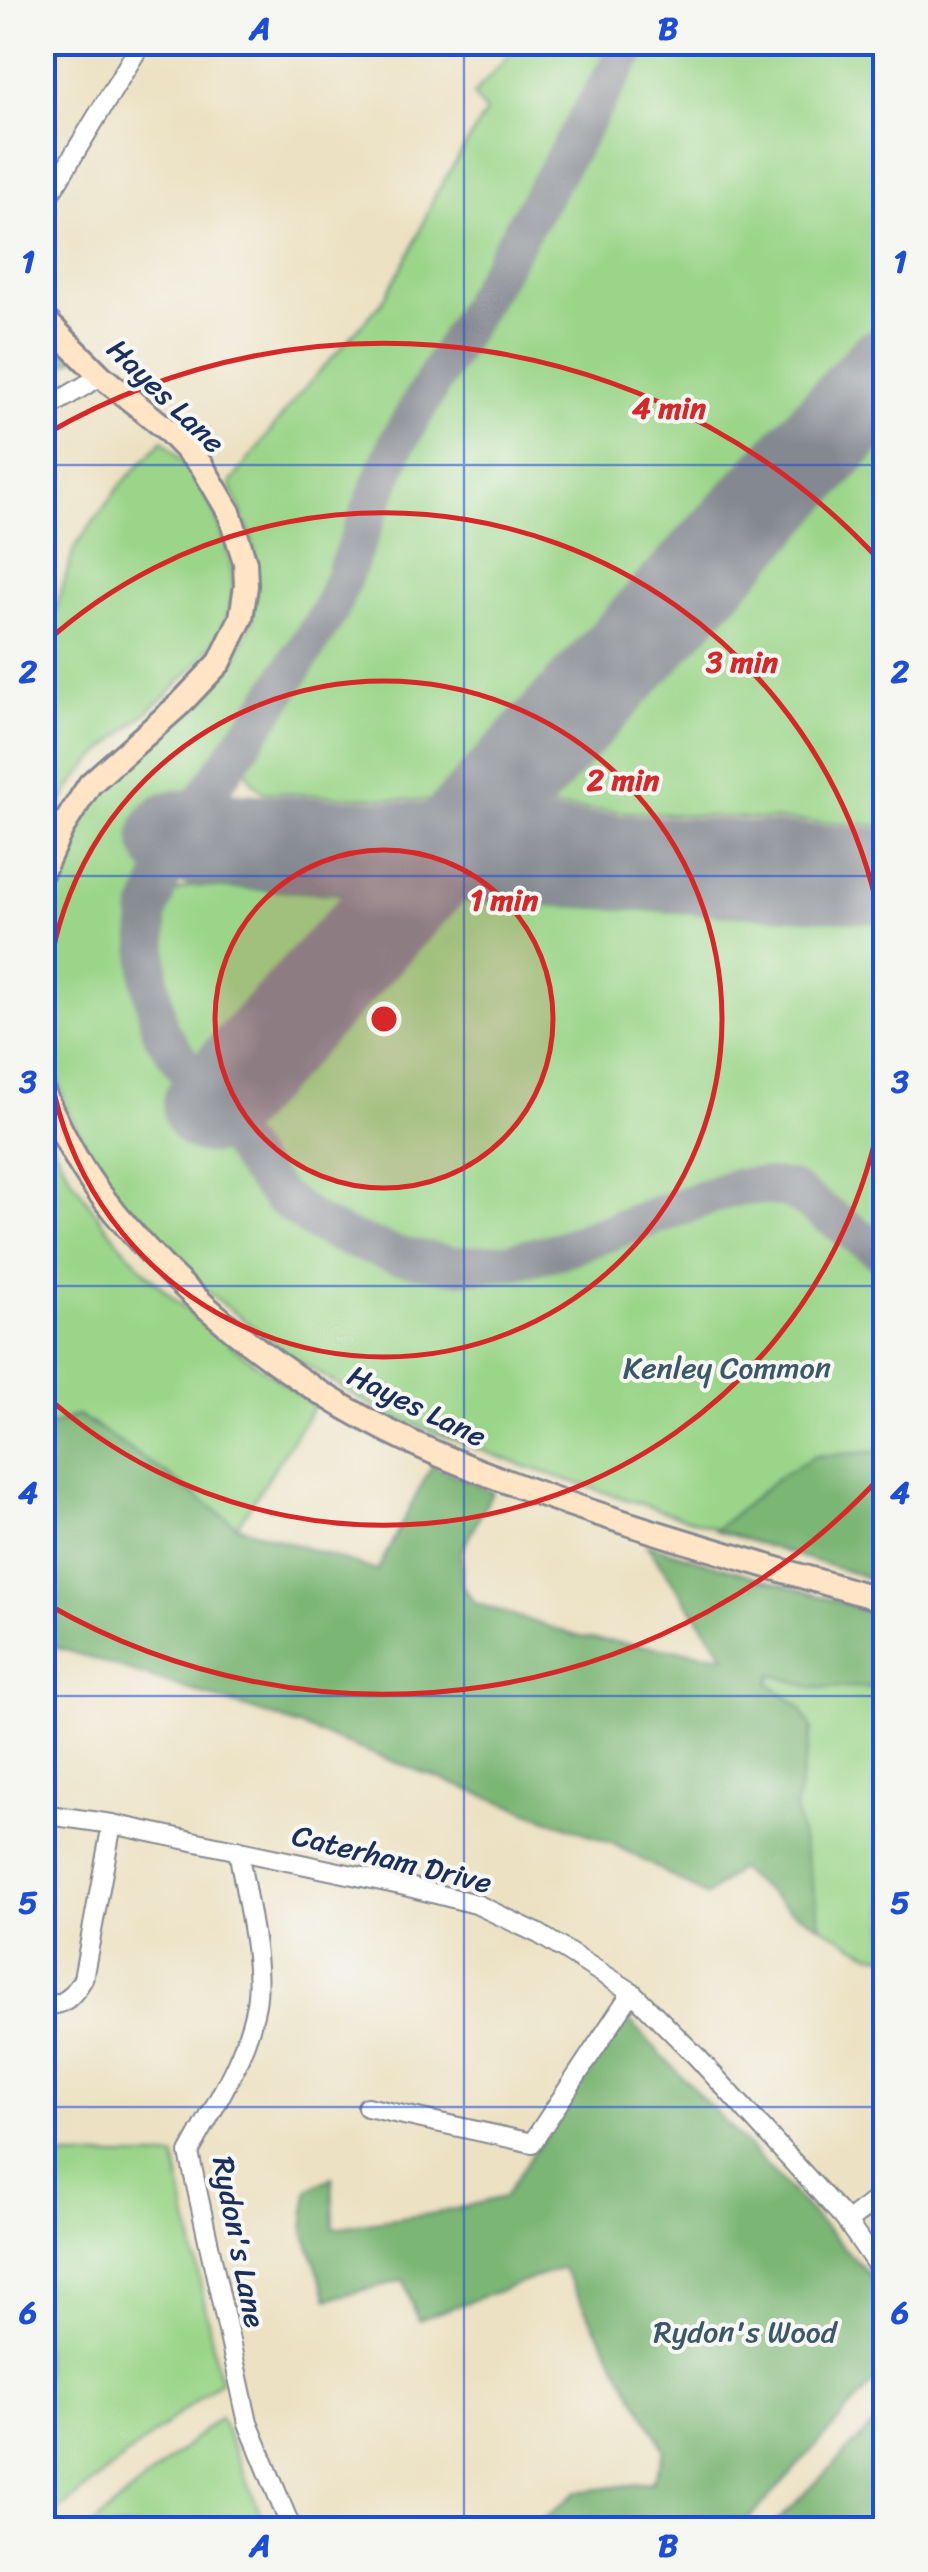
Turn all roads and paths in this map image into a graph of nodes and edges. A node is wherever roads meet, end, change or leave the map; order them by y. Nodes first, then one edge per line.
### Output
1 (142, 42) edge
2 (42, 207) edge
3 (42, 317) edge
4 (101, 376) junction
5 (42, 411) edge
6 (42, 872) edge
7 (42, 1090) edge
8 (886, 1601) edge
9 (42, 1814) edge
10 (112, 1824) junction
11 (238, 1850) junction
12 (632, 1992) junction
13 (42, 2004) edge
14 (367, 2107) dead end
15 (886, 2192) edge
16 (847, 2222) junction
17 (884, 2274) edge
18 (292, 2530) edge

1 - 2 street
3 - 4 street, Hayes Lane
4 - 5 street
4 - 6 street, Hayes Lane
7 - 8 street, Hayes Lane
9 - 10 street, Caterham Drive
10 - 11 street, Caterham Drive
10 - 13 street
11 - 12 street, Caterham Drive
11 - 18 street, Rydon's Lane
12 - 14 street
12 - 16 street, Caterham Drive
15 - 16 street
16 - 17 street, Caterham Drive

